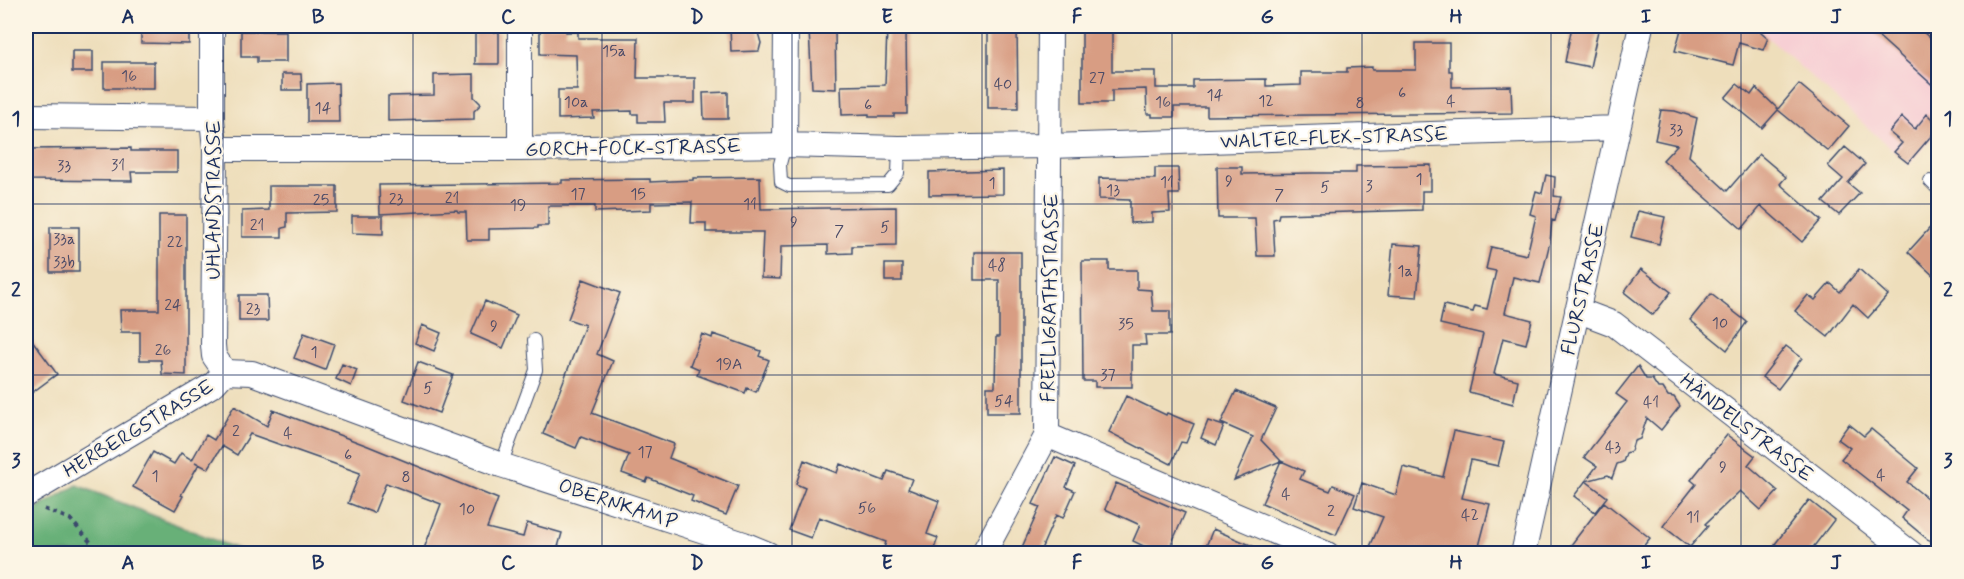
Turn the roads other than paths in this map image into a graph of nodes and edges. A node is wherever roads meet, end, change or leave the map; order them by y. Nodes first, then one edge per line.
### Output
1 (213, 26) edge
2 (520, 26) edge
3 (786, 26) edge
4 (1050, 26) edge
5 (1641, 26) edge
6 (26, 116) edge
7 (212, 118) junction
8 (1618, 128) junction
9 (785, 145) junction
10 (1050, 146) junction
11 (899, 148) junction
12 (214, 149) junction
13 (520, 149) junction
14 (1577, 310) junction
15 (534, 340) dead end
16 (225, 372) junction
17 (252, 373) joint
18 (1047, 435) junction
19 (501, 465) junction
20 (34, 502) edge
21 (768, 554) edge
22 (983, 554) edge
23 (1327, 554) edge
24 (1523, 554) edge
25 (1912, 554) edge

1 - 7 street, UHLANDSTRASSE
2 - 13 street
3 - 9 street
4 - 10 street, FREILIGRATHSTRASSE
5 - 8 street, FLURSTRASSE
6 - 7 street
7 - 12 street, UHLANDSTRASSE
8 - 10 street, WALTER-FLEX-STRASSE
8 - 14 street, FLURSTRASSE
9 - 11 street, GORCH-FOCK-STRASSE
9 - 11 lane
9 - 13 street, GORCH-FOCK-STRASSE
10 - 11 street, GORCH-FOCK-STRASSE
10 - 18 street, FREILIGRATHSTRASSE
12 - 13 street, GORCH-FOCK-STRASSE
12 - 16 street, UHLANDSTRASSE
14 - 24 street, FLURSTRASSE
14 - 25 street, HÄNDELSTRASSE
15 - 19 lane
16 - 17 street, HERBERGSTRASSE
16 - 20 street, HERBERGSTRASSE
17 - 19 street, OBERNKAMP
18 - 22 street, FREILIGRATHSTRASSE
18 - 23 street
19 - 21 street, OBERNKAMP

